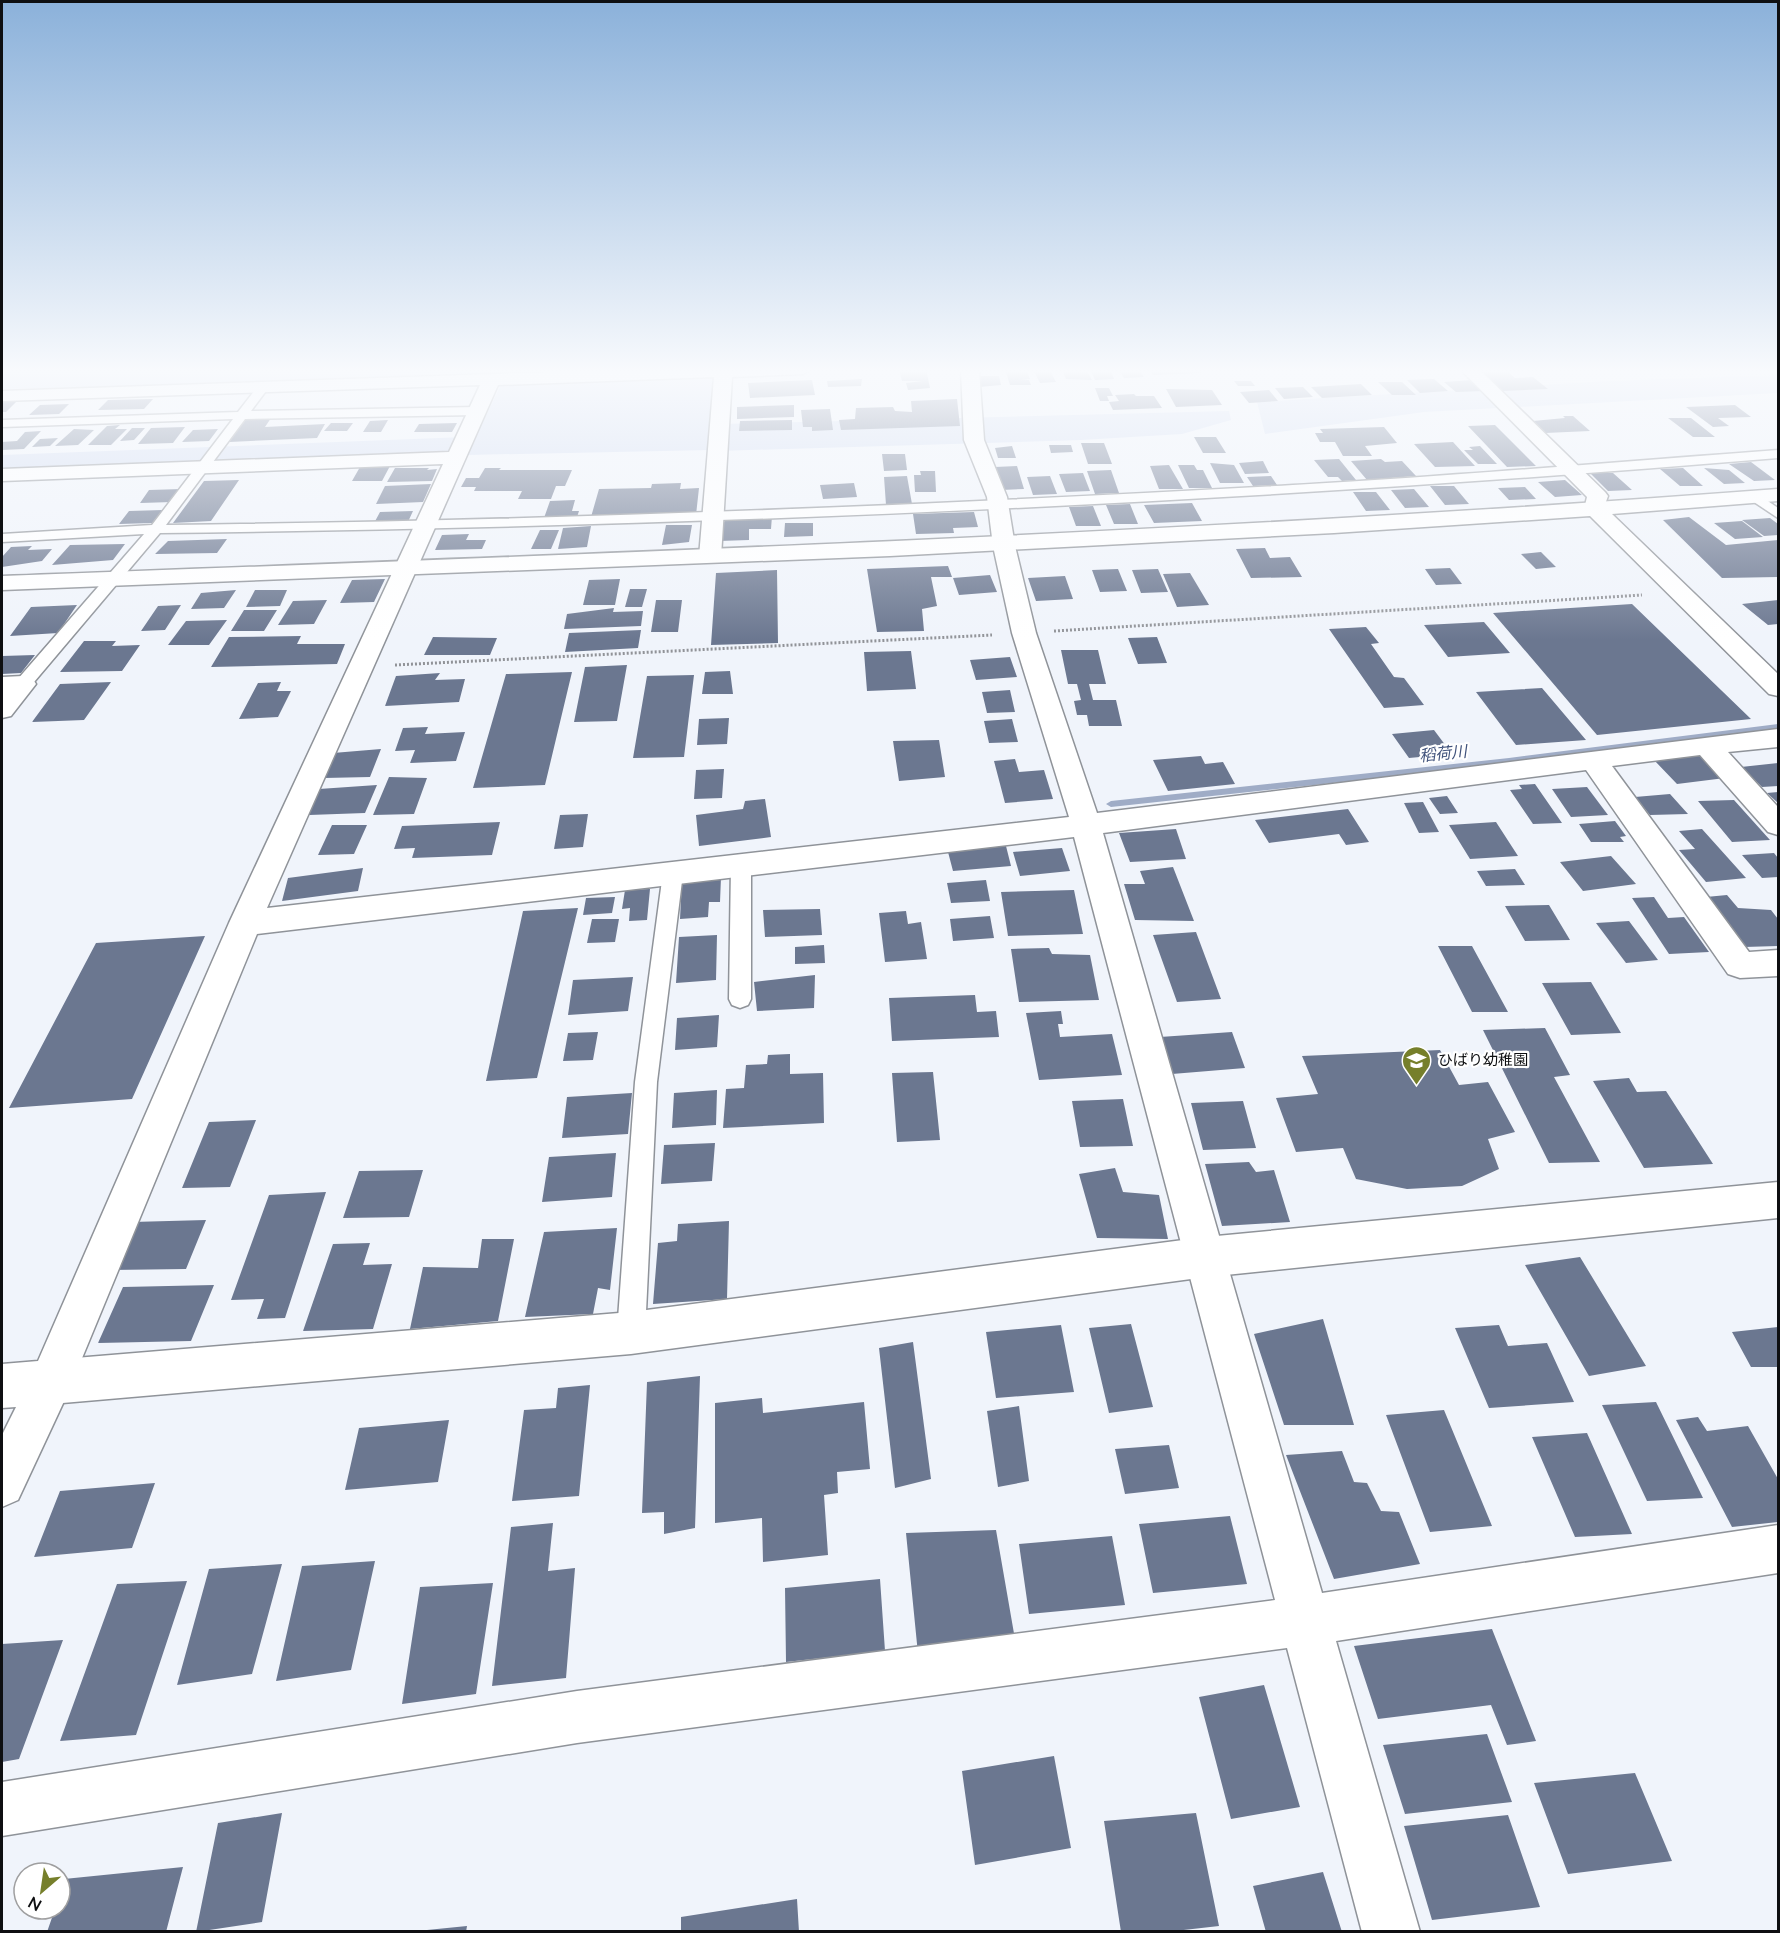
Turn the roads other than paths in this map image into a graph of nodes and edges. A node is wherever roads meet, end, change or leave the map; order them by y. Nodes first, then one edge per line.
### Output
1 (211, 459) edge
2 (421, 459) edge
3 (454, 459) edge
4 (717, 459) edge
5 (982, 459) edge
6 (1560, 459) edge
7 (1706, 459) edge
8 (205, 467) junction
9 (1570, 469) junction
10 (2, 476) edge
11 (1779, 495) edge
12 (1756, 497) junction
13 (996, 503) junction
14 (1595, 509) junction
15 (1779, 514) edge
16 (713, 516) junction
17 (424, 526) junction
18 (156, 529) junction
19 (2, 538) edge
20 (1004, 546) junction
21 (710, 556) junction
22 (406, 566) junction
23 (113, 579) junction
24 (2, 583) edge
25 (12, 685) edge
26 (1779, 688) edge
27 (2, 710) edge
28 (1779, 738) edge
29 (1707, 744) junction
30 (1593, 760) junction
31 (1086, 825) junction
32 (1779, 825) edge
33 (741, 865) junction
34 (673, 873) junction
35 (245, 923) junction
36 (1779, 963) edge
37 (740, 999) dead end
38 (1779, 1200) edge
39 (1206, 1257) junction
40 (632, 1333) junction
41 (51, 1382) junction
42 (2, 1386) edge
43 (2, 1484) edge
44 (1779, 1549) edge
45 (1305, 1621) junction
46 (2, 1809) edge
47 (1391, 1932) edge

1 - 8 lane
2 - 8 street
3 - 17 street
4 - 16 street
5 - 13 street
6 - 9 street
7 - 9 lane
8 - 10 street
8 - 18 lane
9 - 13 lane
9 - 14 street
11 - 12 street
12 - 14 street
12 - 15 lane
13 - 16 lane
13 - 20 street
14 - 20 street
14 - 26 street
16 - 17 lane
16 - 21 street
17 - 18 lane
17 - 22 street
18 - 19 lane
18 - 23 lane
20 - 21 street
20 - 31 street
21 - 22 street
22 - 23 street
22 - 35 street
23 - 24 street
23 - 25 lane
25 - 27 street
28 - 29 street
29 - 30 street
29 - 32 street
30 - 31 street
30 - 36 street
31 - 33 street
31 - 39 street
33 - 34 street
33 - 37 lane
34 - 35 street
34 - 40 lane
35 - 41 street
38 - 39 street
39 - 40 street
39 - 45 street
40 - 41 street
41 - 42 street
41 - 43 street
44 - 45 street
45 - 46 street
45 - 47 street

